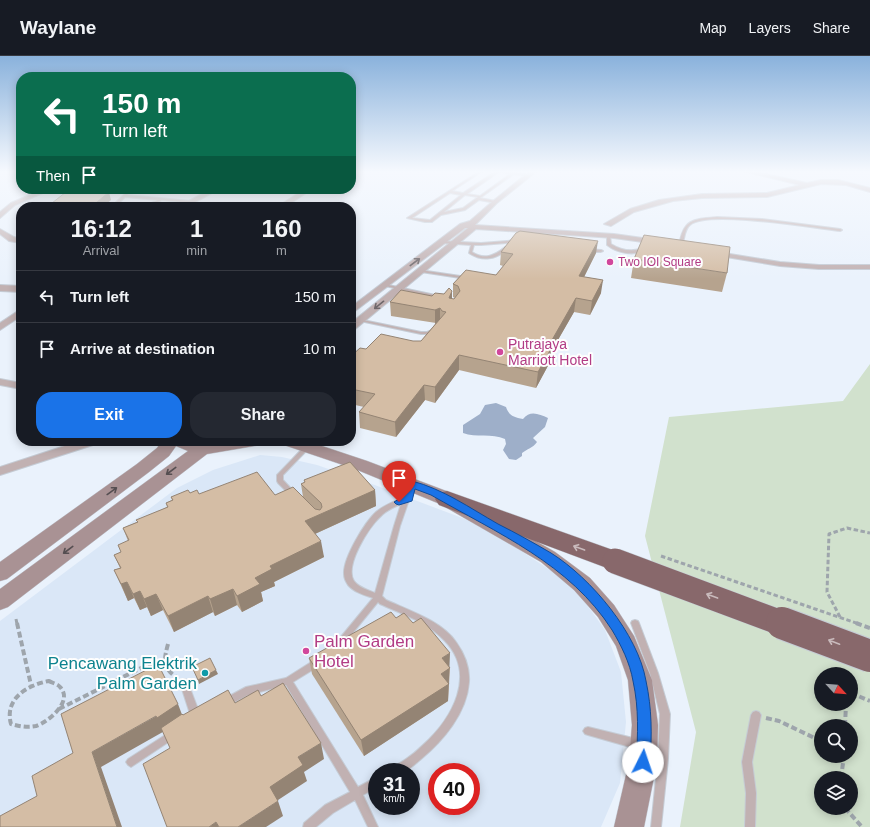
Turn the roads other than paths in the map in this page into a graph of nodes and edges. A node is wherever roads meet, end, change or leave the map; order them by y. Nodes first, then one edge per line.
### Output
1 (10, 207) edge
2 (427, 207) edge
3 (445, 207) edge
4 (467, 207) edge
5 (490, 207) edge
6 (645, 207) edge
7 (440, 214) junction
8 (0, 216) edge
9 (608, 224) dead end
10 (473, 225) junction
11 (840, 230) dead end
12 (0, 231) edge
13 (608, 235) junction
14 (16, 240) edge
15 (646, 240) junction
16 (520, 241) junction
17 (526, 241) edge
18 (441, 242) junction
19 (455, 243) junction
20 (473, 243) junction
21 (677, 245) joint
22 (586, 249) edge
23 (601, 251) dead end
24 (703, 251) edge
25 (870, 267) edge
26 (421, 272) junction
27 (473, 279) edge
28 (385, 285) junction
29 (0, 288) edge
30 (16, 289) edge
31 (400, 289) junction
32 (443, 298) edge
33 (356, 307) edge
34 (16, 316) edge
35 (360, 320) junction
36 (356, 324) edge
37 (439, 324) edge
38 (0, 327) edge
39 (0, 382) edge
40 (16, 385) edge
41 (77, 446) edge
42 (167, 446) edge
43 (191, 446) edge
44 (213, 446) edge
45 (304, 446) edge
46 (307, 447) junction
47 (203, 448) junction
48 (0, 471) edge
49 (410, 491) junction
50 (447, 499) junction
51 (300, 501) edge
52 (0, 573) edge
53 (378, 598) junction
54 (0, 601) edge
55 (635, 623) dead end
56 (332, 652) edge
57 (870, 656) edge
58 (321, 659) edge
59 (288, 681) junction
60 (184, 683) road end
61 (218, 708) edge
62 (756, 715) road end
63 (588, 731) dead end
64 (644, 746) junction
65 (131, 762) dead end
66 (406, 763) edge
67 (368, 787) edge
68 (357, 794) junction
69 (308, 827) edge
70 (373, 827) edge
71 (629, 827) edge
72 (656, 827) edge
73 (750, 827) edge

1 - 8 street
2 - 7 lane
3 - 7 lane
4 - 7 lane
5 - 10 street
6 - 9 street
10 - 13 street
10 - 18 street
10 - 19 street
11 - 21 lane
12 - 14 street
13 - 15 street
13 - 15 lane
15 - 21 street
16 - 17 lane
16 - 20 lane
16 - 20 lane
18 - 19 lane
28 -> 18 street
19 - 20 lane
19 - 26 street
22 - 23 lane
24 - 25 street
26 - 27 lane
26 - 31 street
28 - 31 lane
28 - 33 street
29 - 30 street
31 - 32 lane
31 -> 35 street
34 - 38 street
35 - 36 street
35 - 37 lane
39 - 40 street
41 - 48 street
52 -> 42 street
43 - 47 street
44 - 47 street
45 - 46 street
46 - 49 street
46 - 51 lane
47 -> 54 street
49 - 50 street
49 - 53 lane
49 - 53 lane
57 -> 50 highway, bridge
50 - 64 street
53 - 56 lane
53 - 66 lane
55 - 72 lane
58 - 59 lane
59 - 61 lane
59 - 68 lane
60 - 65 lane
62 - 73 lane
63 - 64 lane
64 - 71 street
67 - 68 lane
68 - 69 lane
68 - 70 lane

